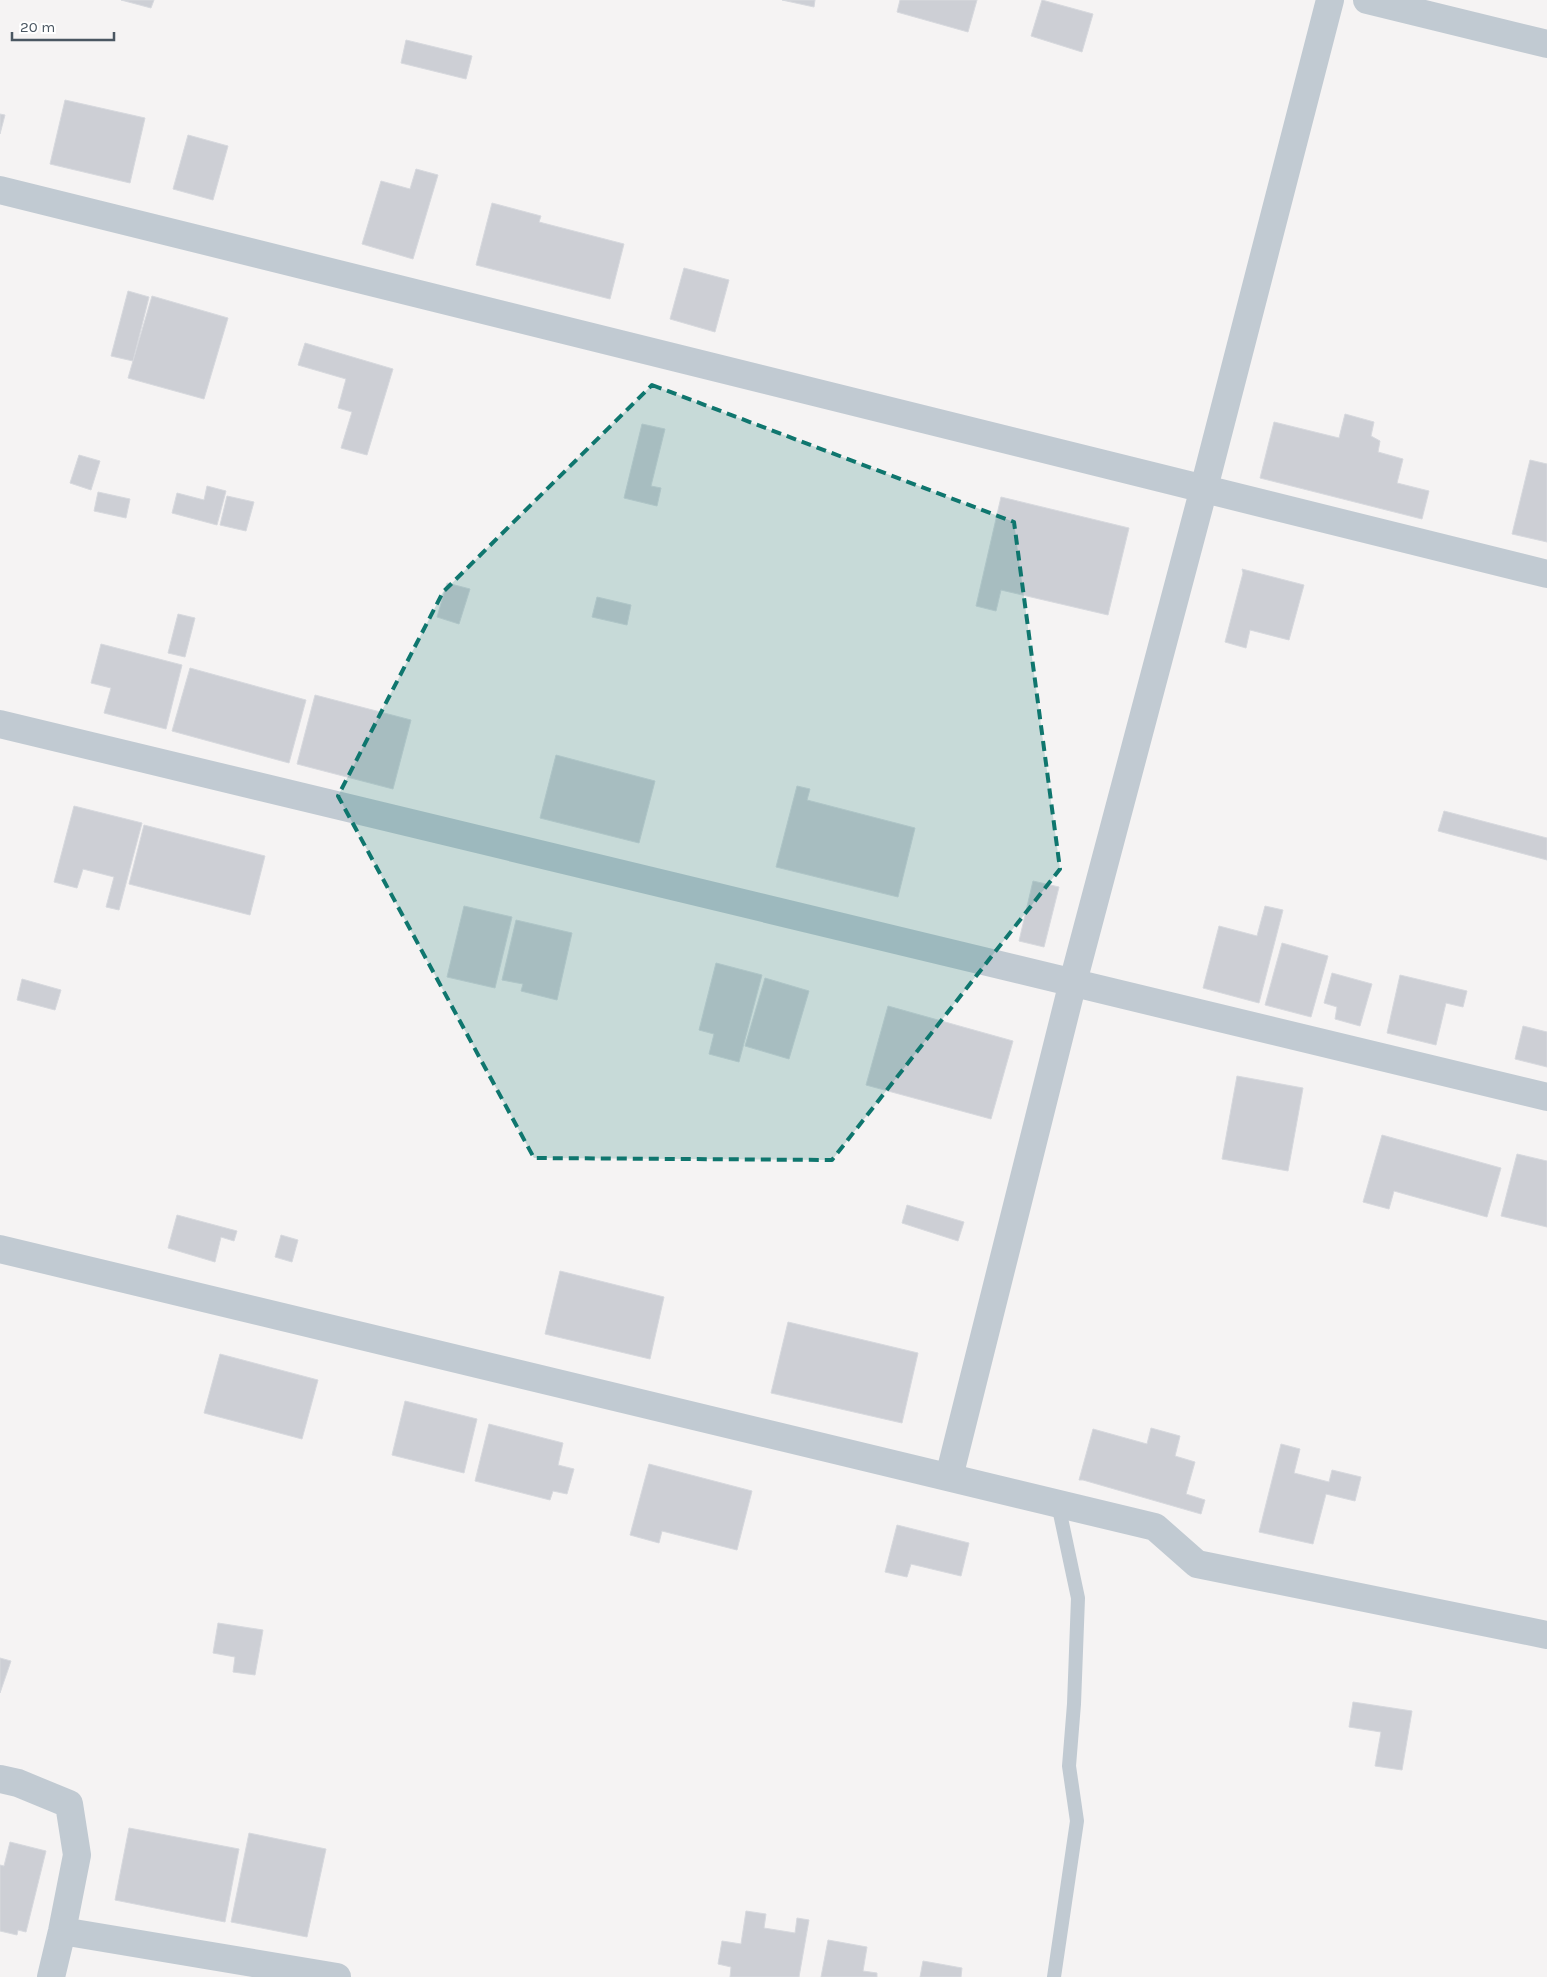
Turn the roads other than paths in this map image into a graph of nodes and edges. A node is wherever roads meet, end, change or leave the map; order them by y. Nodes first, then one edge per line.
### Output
1 (1330, 0) edge
2 (1367, 0) edge
3 (1547, 44) edge
4 (0, 190) edge
5 (1204, 488) junction
6 (1547, 574) edge
7 (0, 724) edge
8 (1073, 982) junction
9 (1547, 1097) edge
10 (0, 1249) edge
11 (949, 1477) junction
12 (1058, 1504) junction
13 (1547, 1635) edge
14 (0, 1779) edge
15 (62, 1931) junction
16 (51, 1977) edge
17 (337, 1977) edge
18 (1054, 1977) edge

1 - 5 street
2 - 3 street
4 - 5 street
5 - 6 street
5 - 8 street
7 - 8 street
8 - 9 street
8 - 11 street
10 - 11 street
11 - 12 street
12 - 13 street
12 - 18 lane
14 - 15 street
15 - 16 street
15 - 17 street

